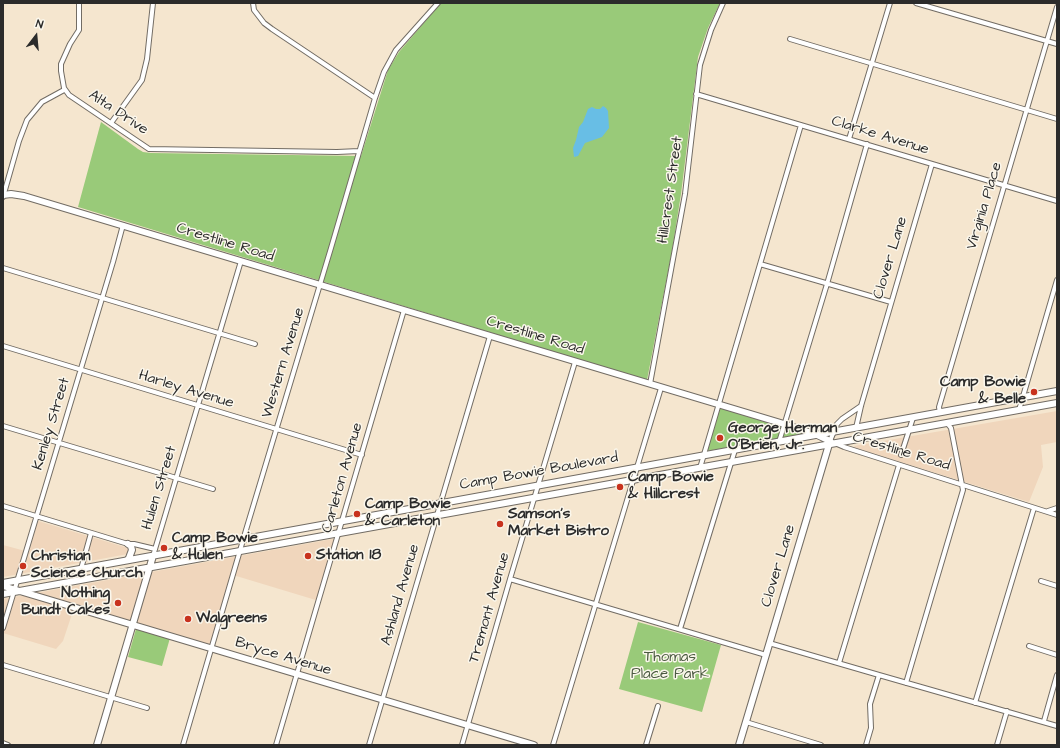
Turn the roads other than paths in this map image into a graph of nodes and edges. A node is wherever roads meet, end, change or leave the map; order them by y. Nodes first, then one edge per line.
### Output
1 (79, 3) edge
2 (153, 3) edge
3 (252, 3) edge
4 (438, 3) edge
5 (724, 3) edge
6 (890, 3) edge
7 (916, 3) edge
8 (1057, 7) edge
9 (790, 40) dead end
10 (1047, 42) junction
11 (1057, 44) edge
12 (872, 64) junction
13 (64, 90) junction
14 (696, 94) junction
15 (375, 98) junction
16 (1026, 110) junction
17 (1057, 119) edge
18 (111, 123) junction
19 (801, 125) junction
20 (849, 139) junction
21 (867, 144) junction
22 (360, 151) junction
23 (932, 164) junction
24 (1004, 186) junction
25 (3, 195) edge
26 (1057, 201) edge
27 (123, 225) junction
28 (241, 261) junction
29 (760, 264) junction
30 (3, 268) edge
31 (1057, 280) edge
32 (827, 284) junction
33 (320, 285) junction
34 (102, 298) junction
35 (891, 302) junction
36 (404, 310) junction
37 (220, 333) junction
38 (490, 336) junction
39 (255, 344) dead end
40 (3, 346) edge
41 (576, 362) junction
42 (81, 370) junction
43 (650, 384) junction
44 (661, 388) junction
45 (1057, 392) edge
46 (1023, 398) junction
47 (1057, 403) edge
48 (718, 404) junction
49 (198, 406) junction
50 (861, 406) junction
51 (1019, 410) junction
52 (940, 413) junction
53 (912, 418) junction
54 (947, 423) junction
55 (784, 424) junction
56 (3, 426) edge
57 (856, 428) junction
58 (277, 429) junction
59 (909, 430) junction
60 (832, 433) junction
61 (818, 435) junction
62 (779, 442) junction
63 (59, 443) junction
64 (831, 443) junction
65 (735, 450) junction
66 (362, 455) junction
67 (901, 455) dead end
68 (704, 456) junction
69 (731, 462) junction
70 (898, 465) junction
71 (637, 468) junction
72 (700, 468) junction
73 (176, 478) junction
74 (633, 480) junction
75 (961, 484) junction
76 (539, 485) junction
77 (214, 489) dead end
78 (535, 497) junction
79 (440, 503) junction
80 (3, 506) edge
81 (1034, 508) junction
82 (1057, 508) edge
83 (1047, 512) junction
84 (1057, 515) edge
85 (36, 516) junction
86 (436, 516) junction
87 (343, 521) junction
88 (295, 530) junction
89 (91, 533) junction
90 (339, 534) junction
91 (244, 539) junction
92 (298, 541) junction
93 (128, 544) junction
94 (240, 551) junction
95 (154, 552) junction
96 (126, 560) junction
97 (150, 568) junction
98 (81, 569) junction
99 (510, 579) junction
100 (18, 580) junction
101 (1041, 581) dead end
102 (3, 584) edge
103 (1057, 586) edge
104 (16, 590) junction
105 (3, 594) edge
106 (596, 604) junction
107 (134, 624) junction
108 (3, 628) edge
109 (680, 629) junction
110 (770, 643) junction
111 (1029, 646) dead end
112 (211, 649) junction
113 (766, 655) junction
114 (1057, 655) edge
115 (839, 663) junction
116 (3, 665) edge
117 (297, 675) junction
118 (879, 675) junction
119 (1057, 675) edge
120 (906, 683) junction
121 (111, 697) junction
122 (382, 700) junction
123 (975, 703) junction
124 (658, 706) dead end
125 (147, 708) dead end
126 (1007, 711) junction
127 (1044, 721) junction
128 (746, 722) junction
129 (468, 726) junction
130 (1057, 726) edge
131 (3, 743) edge
132 (8, 745) edge
133 (97, 745) edge
134 (183, 745) edge
135 (276, 745) edge
136 (369, 745) edge
137 (462, 745) edge
138 (534, 745) edge
139 (554, 745) edge
140 (646, 745) edge
141 (739, 745) edge
142 (821, 745) edge
143 (866, 745) edge
144 (997, 745) edge

1 - 13 street
2 - 18 street
3 - 15 street
4 - 15 street, Western Avenue
5 - 14 street, Hillcrest Street
6 - 12 street
7 - 10 street
8 - 10 street, Virginia Place
9 - 12 street
10 - 11 street
10 - 16 street, Virginia Place
12 - 16 street
12 - 20 street
13 - 18 street, Alta Drive
13 - 25 street
14 - 19 street, Clarke Avenue
14 - 43 street, Hillcrest Street
15 - 22 street, Western Avenue
16 - 17 street
16 - 24 street, Virginia Place
18 - 22 street, Alta Drive
19 - 20 street, Clarke Avenue
19 - 29 street
20 - 21 street, Clarke Avenue
21 - 23 street, Clarke Avenue
21 - 32 street
22 - 33 street, Western Avenue
23 - 24 street, Clarke Avenue
23 - 35 street, Clover Lane
24 - 26 street, Clarke Avenue
24 - 52 street, Virginia Place
25 - 27 main road, Crestline Road
27 - 28 main road, Crestline Road
27 - 34 street, Kenley Street
28 - 33 main road, Crestline Road
28 - 37 street, Hulen Street
29 - 32 street
29 - 48 street
30 - 34 street
31 - 46 street
32 - 35 street
32 - 55 street
33 - 36 main road, Crestline Road
33 - 58 street, Western Avenue
34 - 37 street
34 - 42 street, Kenley Street
35 - 50 street, Clover Lane
36 - 38 main road, Crestline Road
36 - 66 street, Carleton Avenue
37 - 39 street
37 - 49 street, Hulen Street
38 - 41 main road, Crestline Road
38 - 79 street, Ashland Avenue
40 - 42 street, Harley Avenue
41 - 43 main road, Crestline Road
41 - 76 street, Tremont Avenue
42 - 49 street, Harley Avenue
42 - 63 street, Kenley Street
43 - 44 main road, Crestline Road
44 - 48 main road, Crestline Road
44 - 71 street
45 - 46 main road, Camp Bowie Boulevard
46 - 51 street
46 - 52 main road, Camp Bowie Boulevard
47 - 51 main road, Camp Bowie Boulevard
48 - 55 main road, Crestline Road
48 - 68 street
49 - 58 street, Harley Avenue
49 - 73 street, Hulen Street
50 - 57 street, Clover Lane
50 - 60 street, Clover Lane
51 - 54 main road, Camp Bowie Boulevard
52 - 53 main road, Camp Bowie Boulevard
52 - 54 main road
53 - 57 main road, Camp Bowie Boulevard
53 - 59 street
54 - 59 main road, Camp Bowie Boulevard
54 - 75 street
55 - 61 main road, Crestline Road
55 - 62 street
56 - 63 street
57 - 60 main road, Camp Bowie Boulevard
58 - 66 street, Harley Avenue
58 - 91 street, Western Avenue
59 - 64 main road, Camp Bowie Boulevard
59 - 67 street
60 - 61 main road, Camp Bowie Boulevard
60 - 64 street, Clover Lane
61 - 62 main road, Camp Bowie Boulevard
61 - 64 main road, Crestline Road
62 - 65 main road, Camp Bowie Boulevard
63 - 73 street
63 - 85 street, Kenley Street
64 - 69 main road, Camp Bowie Boulevard
64 - 70 street, Crestline Road
64 - 110 main road, Clover Lane
65 - 68 main road, Camp Bowie Boulevard
65 - 69 street
66 - 87 street, Carleton Avenue
68 - 71 main road, Camp Bowie Boulevard
68 - 72 street
69 - 72 main road, Camp Bowie Boulevard
69 - 109 street
70 - 75 street, Crestline Road
70 - 115 street
71 - 74 street
71 - 76 main road, Camp Bowie Boulevard
72 - 74 main road, Camp Bowie Boulevard
73 - 77 street
73 - 95 street, Hulen Street
74 - 78 main road, Camp Bowie Boulevard
74 - 106 street
75 - 81 street, Crestline Road
75 - 120 street
76 - 78 street, Tremont Avenue
76 - 79 main road, Camp Bowie Boulevard
78 - 86 main road, Camp Bowie Boulevard
78 - 99 street, Tremont Avenue
79 - 86 street, Ashland Avenue
79 - 87 main road, Camp Bowie Boulevard
80 - 85 street
81 - 83 street, Crestline Road
81 - 123 street
82 - 83 street
83 - 84 street, Crestline Road
85 - 89 street
85 - 100 street, Kenley Street
86 - 90 main road, Camp Bowie Boulevard
86 - 122 street, Ashland Avenue
87 - 88 main road, Camp Bowie Boulevard
87 - 90 street, Carleton Avenue
88 - 91 main road, Camp Bowie Boulevard
88 - 92 main road
89 - 93 street
89 - 98 street
90 - 92 main road, Camp Bowie Boulevard
90 - 117 street, Carleton Avenue
91 - 94 street, Western Avenue
91 - 95 main road, Camp Bowie Boulevard
92 - 94 main road, Camp Bowie Boulevard
93 - 95 street
93 - 96 main road
94 - 97 main road, Camp Bowie Boulevard
94 - 112 street, Western Avenue
95 - 96 main road, Camp Bowie Boulevard
95 - 97 main road, Hulen Street
96 - 98 main road, Camp Bowie Boulevard
97 - 104 main road, Camp Bowie Boulevard
97 - 107 main road, Hulen Street
98 - 100 main road, Camp Bowie Boulevard
99 - 106 street
99 - 129 street, Tremont Avenue
100 - 102 main road, Camp Bowie Boulevard
100 - 104 street, Kenley Street
101 - 103 street
102 - 104 main road, Bryce Avenue
104 - 105 main road, Camp Bowie Boulevard
104 - 107 main road, Bryce Avenue
104 - 108 street, Kenley Street
106 - 109 street
106 - 139 street
107 - 112 main road, Bryce Avenue
107 - 121 main road, Hulen Street
109 - 113 street
110 - 113 main road, Clover Lane
110 - 115 street
111 - 114 street
112 - 117 main road, Bryce Avenue
112 - 134 street, Western Avenue
113 - 128 main road, Clover Lane
115 - 118 street
116 - 121 street
117 - 122 main road, Bryce Avenue
117 - 135 street, Carleton Avenue
118 - 120 street
118 - 143 street
119 - 127 street
120 - 123 street
121 - 125 street
121 - 133 main road, Hulen Street
122 - 129 main road, Bryce Avenue
122 - 136 street, Ashland Avenue
123 - 126 street
124 - 140 street
126 - 127 street
126 - 144 street
127 - 130 street
128 - 141 main road, Clover Lane
128 - 142 street
129 - 137 street, Tremont Avenue
129 - 138 main road, Bryce Avenue
131 - 132 street

